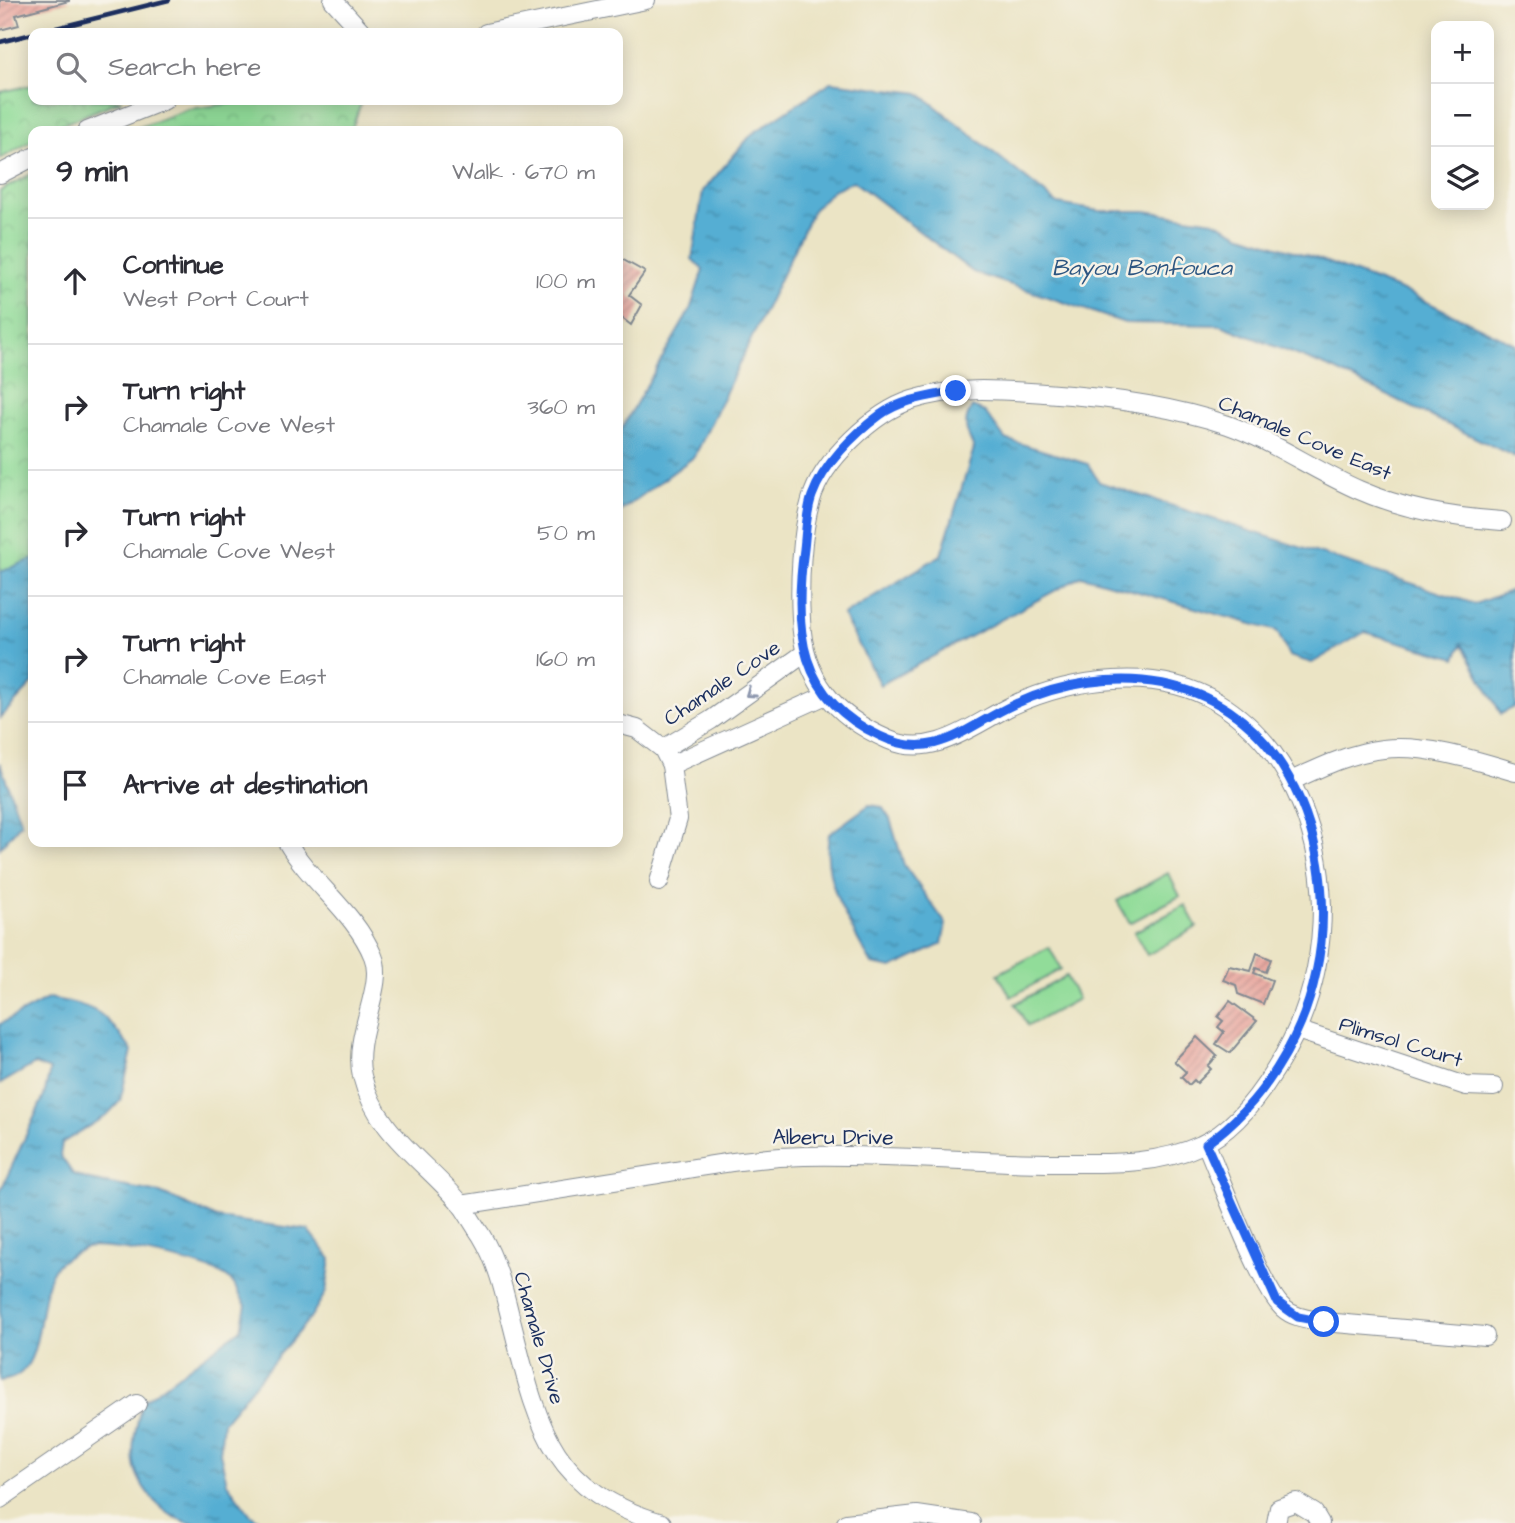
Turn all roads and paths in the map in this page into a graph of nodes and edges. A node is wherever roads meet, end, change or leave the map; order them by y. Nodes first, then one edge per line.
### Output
1 (333, 0) edge
2 (646, 0) edge
3 (358, 28) edge
4 (510, 28) edge
5 (153, 105) edge
6 (100, 126) edge
7 (28, 160) edge
8 (0, 174) edge
9 (1502, 521) dead end
10 (805, 653) junction
11 (824, 696) junction
12 (623, 725) edge
13 (667, 757) junction
14 (1515, 772) edge
15 (1291, 781) junction
16 (291, 847) edge
17 (659, 882) dead end
18 (1297, 1030) junction
19 (1494, 1087) dead end
20 (1206, 1144) junction
21 (461, 1205) junction
22 (1485, 1336) dead end
23 (137, 1404) dead end
24 (0, 1499) edge
25 (1317, 1518) edge
26 (662, 1523) edge
27 (846, 1523) edge
28 (971, 1523) edge
29 (1276, 1523) edge

1 - 3 street
2 - 4 street
5 - 6 street
7 - 8 street
9 - 10 street, Chamale Cove East
10 - 11 street, Chamale Cove East
10 -> 13 street, Chamale Cove
11 - 13 street, Chamale Cove
11 - 15 street
12 - 13 street
13 - 17 street
14 - 15 street
15 - 18 street
16 - 21 street, Chamale Drive
18 - 19 street, Plimsol Court
18 - 20 street
20 - 21 street, Alberu Drive
20 - 22 street
21 - 26 street, Chamale Drive
23 - 24 street
25 - 29 street
27 - 28 street

